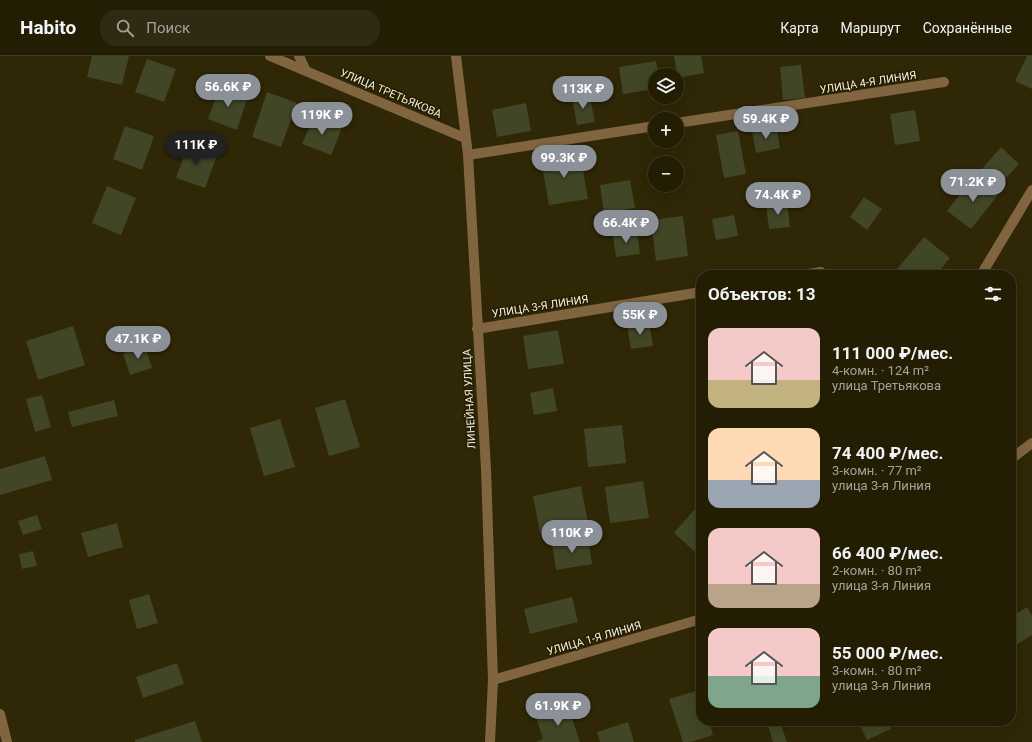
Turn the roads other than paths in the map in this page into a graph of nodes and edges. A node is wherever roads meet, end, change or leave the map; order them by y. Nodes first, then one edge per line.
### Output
1 (270, 56) edge
2 (299, 56) edge
3 (456, 56) edge
4 (306, 70) junction
5 (944, 82) dead end
6 (684, 122) edge
7 (648, 127) edge
8 (465, 138) junction
9 (468, 155) junction
10 (1032, 190) edge
11 (984, 270) edge
12 (696, 293) edge
13 (477, 329) junction
14 (1032, 443) edge
15 (1016, 455) edge
16 (696, 619) edge
17 (493, 680) junction
18 (0, 714) edge
19 (7, 742) edge
20 (490, 742) edge

1 - 4 street, УЛИЦА ТРЕТЬЯКОВА
2 - 4 street
3 - 8 street, ЛИНЕЙНАЯ УЛИЦА
4 - 8 street, УЛИЦА ТРЕТЬЯКОВА
5 - 6 street, УЛИЦА 4-Я ЛИНИЯ
7 - 9 street
8 - 9 street, ЛИНЕЙНАЯ УЛИЦА
9 - 13 street, ЛИНЕЙНАЯ УЛИЦА
10 - 11 street
12 - 13 street, УЛИЦА 3-Я ЛИНИЯ
13 - 17 street, ЛИНЕЙНАЯ УЛИЦА
14 - 15 street
16 - 17 street, УЛИЦА 1-Я ЛИНИЯ
17 - 20 street, ЛИНЕЙНАЯ УЛИЦА
18 - 19 street

